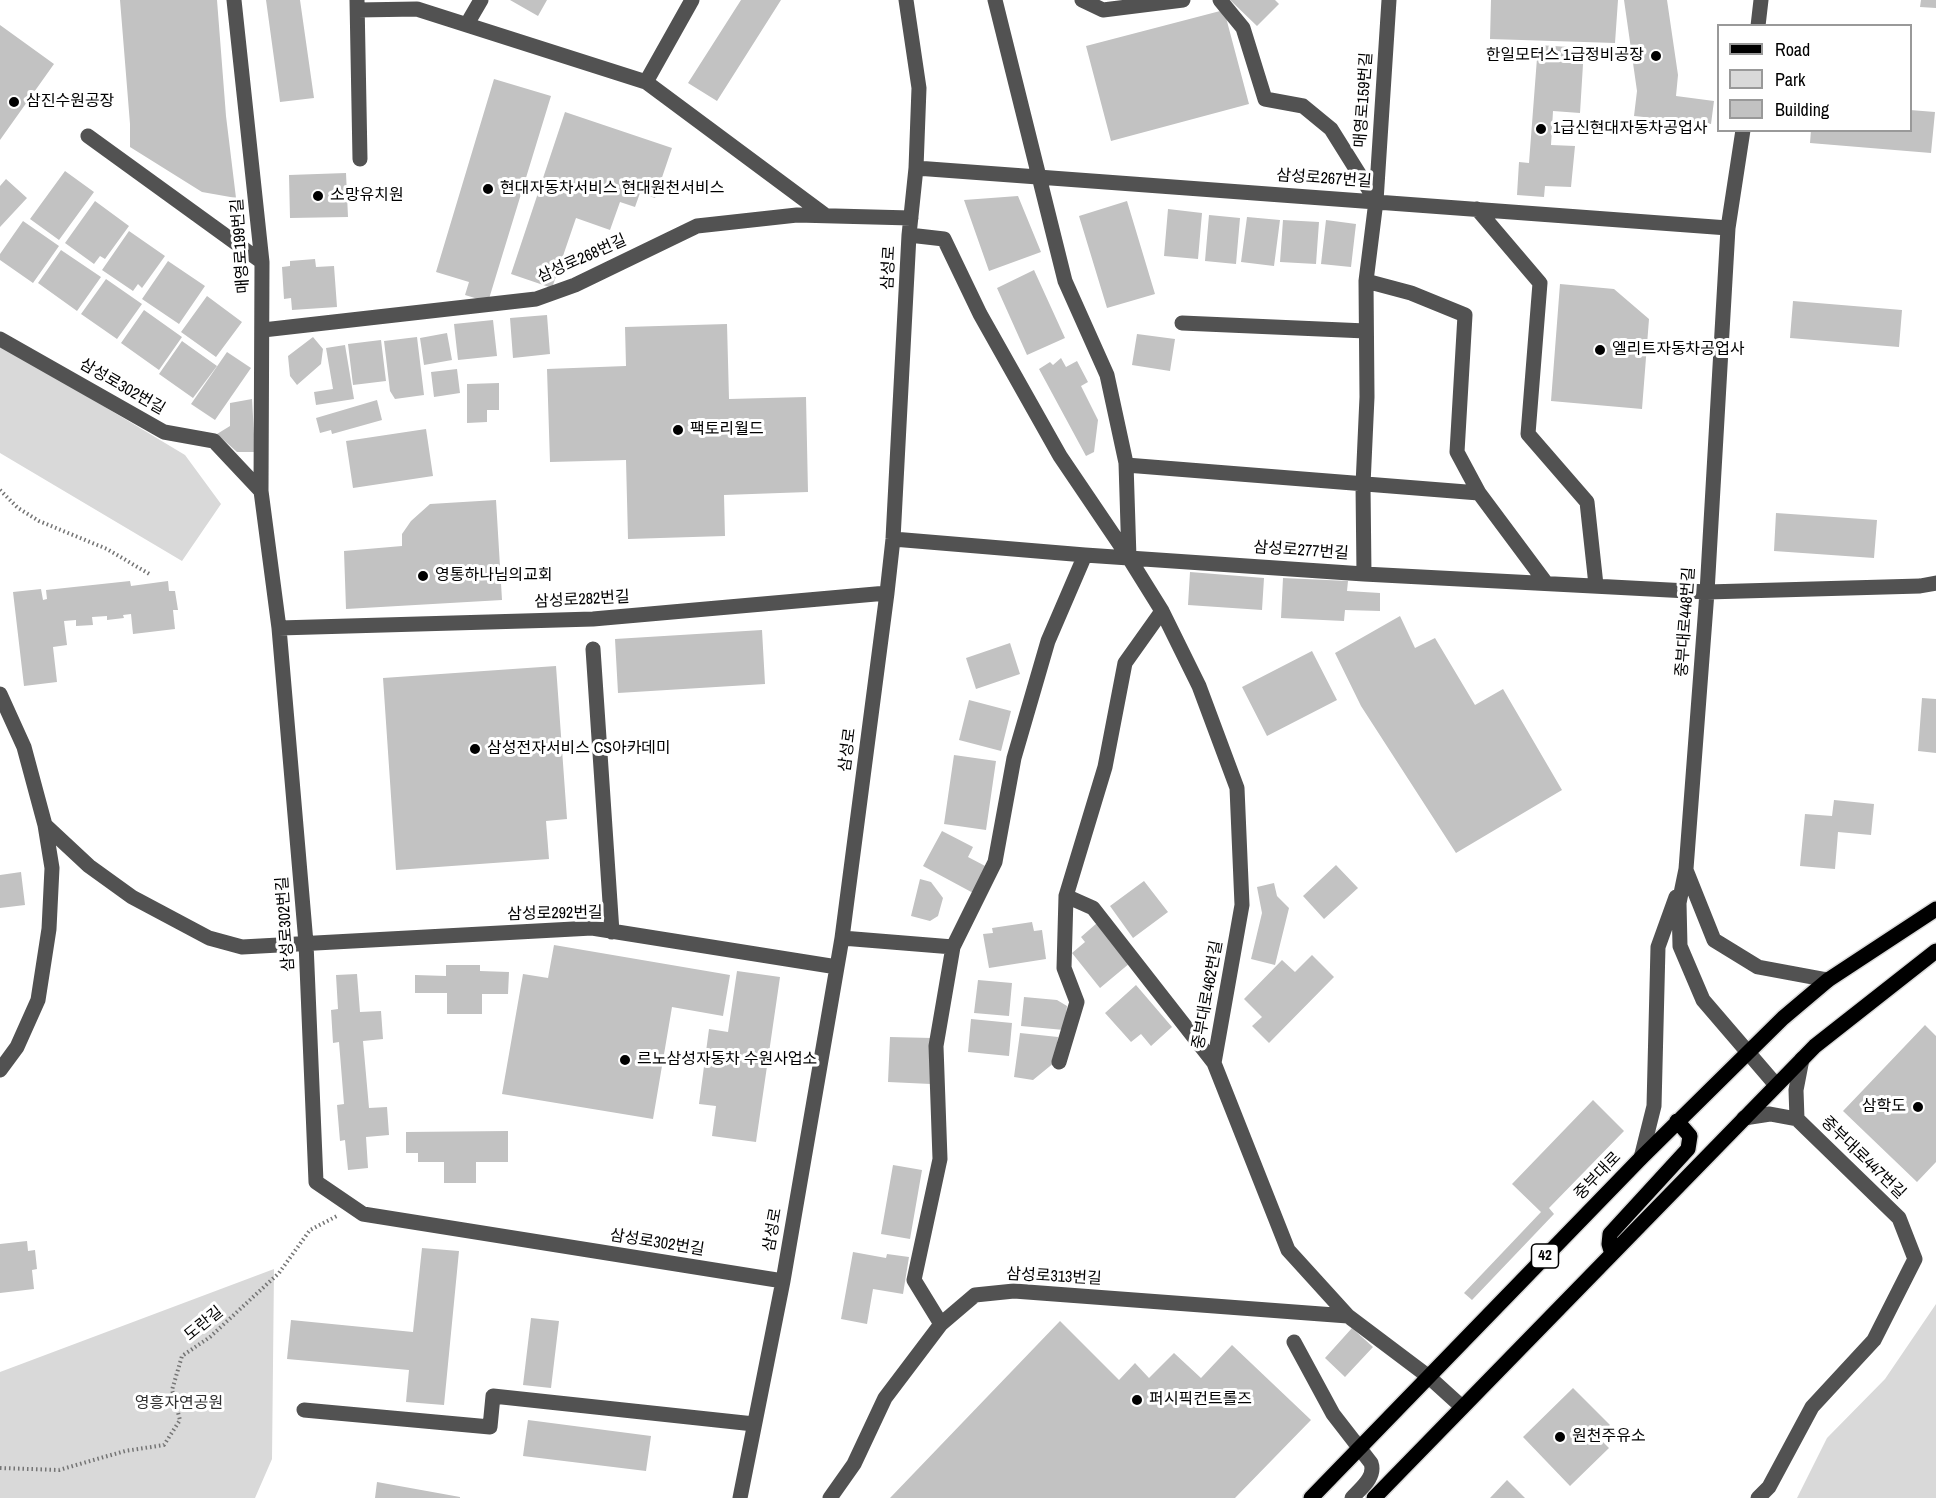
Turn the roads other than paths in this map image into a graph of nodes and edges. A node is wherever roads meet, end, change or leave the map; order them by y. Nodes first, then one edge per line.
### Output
1 (234, 0) edge
2 (481, 0) edge
3 (693, 0) edge
4 (906, 0) edge
5 (995, 0) edge
6 (1082, 0) edge
7 (1183, 0) edge
8 (1220, 0) edge
9 (1389, 0) edge
10 (1761, 0) edge
11 (357, 5) edge
12 (467, 24) junction
13 (1758, 24) edge
14 (646, 82) junction
15 (1743, 132) edge
16 (88, 136) dead end
17 (360, 159) dead end
18 (916, 168) junction
19 (1038, 176) junction
20 (1376, 201) junction
21 (1477, 209) junction
22 (825, 215) junction
23 (911, 218) junction
24 (1728, 228) junction
25 (909, 235) junction
26 (262, 262) junction
27 (1366, 281) junction
28 (1182, 323) dead end
29 (263, 330) junction
30 (1366, 331) junction
31 (0, 339) edge
32 (1126, 465) junction
33 (1363, 485) junction
34 (261, 491) junction
35 (1479, 494) junction
36 (893, 539) junction
37 (1085, 555) junction
38 (1130, 558) junction
39 (1364, 574) junction
40 (1546, 583) junction
41 (1936, 583) edge
42 (1596, 585) junction
43 (887, 592) junction
44 (1707, 592) junction
45 (1162, 611) junction
46 (279, 628) junction
47 (593, 649) dead end
48 (0, 694) edge
49 (45, 825) junction
50 (1686, 869) junction
51 (1066, 896) junction
52 (1936, 909) edge
53 (612, 932) junction
54 (842, 938) junction
55 (306, 943) junction
56 (953, 947) junction
57 (1936, 951) edge
58 (837, 968) junction
59 (1828, 980) junction
60 (1747, 1052) junction
61 (1802, 1059) junction
62 (1059, 1062) dead end
63 (1214, 1063) junction
64 (0, 1070) edge
65 (1776, 1085) junction
66 (1744, 1118) junction
67 (1797, 1119) junction
68 (1677, 1121) junction
69 (1641, 1158) junction
70 (1612, 1254) junction
71 (783, 1281) junction
72 (1348, 1316) junction
73 (941, 1324) junction
74 (1294, 1342) dead end
75 (1429, 1377) junction
76 (1462, 1407) junction
77 (304, 1410) dead end
78 (754, 1424) junction
79 (1360, 1449) junction
80 (740, 1498) edge
81 (830, 1498) edge
82 (1311, 1498) edge
83 (1352, 1498) edge
84 (1374, 1498) edge
85 (1758, 1498) edge

1 - 26 street, 매영로199번길
2 - 12 street
3 - 14 street
4 - 18 street, 삼성로
5 - 19 street
6 - 7 street
8 - 20 street
9 - 20 street, 매영로159번길
10 - 13 street
11 - 12 street
11 - 17 street
12 - 14 street
14 - 22 street
15 - 24 street, 중부대로448번길
16 - 26 street
18 - 19 street, 삼성로267번길
18 - 23 street, 삼성로
19 - 20 street, 삼성로267번길
19 - 32 street
20 - 21 street, 삼성로267번길
20 - 27 street, 매영로159번길
21 - 24 street, 삼성로267번길
21 - 42 street
22 - 23 street, 삼성로268번길
22 - 29 street, 삼성로268번길
23 - 25 street, 삼성로
24 - 44 street, 중부대로448번길
25 - 36 street, 삼성로
25 - 38 street, 중부대로462번길
26 - 29 street, 매영로199번길
27 - 30 street, 매영로159번길
27 - 35 street
28 - 30 street
29 - 34 street, 매영로199번길
30 - 33 street, 매영로159번길
31 - 34 street, 삼성로302번길
32 - 33 street
32 - 38 street
33 - 35 street
33 - 39 street, 매영로159번길
34 - 46 street, 삼성로302번길
35 - 40 street
36 - 37 street, 삼성로277번길
36 - 43 street, 삼성로
37 - 38 street, 삼성로277번길
37 - 56 street
38 - 39 street, 삼성로277번길
38 - 45 street, 중부대로462번길
39 - 40 street, 삼성로277번길
40 - 42 street, 삼성로277번길
41 - 44 street, 삼성로277번길
42 - 44 street, 삼성로277번길
43 - 46 street, 삼성로282번길
43 - 54 street, 삼성로
44 - 50 street, 중부대로448번길
45 - 51 street
45 - 63 street, 중부대로462번길
46 - 55 street, 삼성로302번길
47 - 53 street
48 - 49 street
49 - 55 street, 삼성로292번길
49 - 64 street
50 - 59 street
50 - 60 street, 중부대로448번길
50 - 69 street
51 - 62 street
51 - 63 street
52 - 59 main road, 중부대로 / 42
53 - 55 street, 삼성로292번길
53 - 58 street, 삼성로292번길
54 - 56 street
54 - 58 street, 삼성로
55 - 71 street, 삼성로302번길
56 - 73 street
57 - 61 main road
58 - 71 street, 삼성로
59 - 60 main road, 중부대로 / 42
60 - 65 street, 중부대로448번길
60 - 68 main road, 중부대로 / 42
61 - 65 main road
61 - 67 street
63 - 72 street, 중부대로462번길
65 - 66 main road
66 - 67 street
66 - 70 main road
67 - 85 street, 중부대로447번길
68 - 69 main road, 중부대로 / 42
68 - 70 main road
69 - 75 main road, 중부대로 / 42
70 - 76 main road
71 - 78 street, 삼성로
72 - 73 street, 삼성로313번길
72 - 75 street, 중부대로462번길
73 - 81 street, 삼성로313번길
74 - 79 street
75 - 76 street, 중부대로462번길
75 - 79 main road, 중부대로 / 42
76 - 84 main road
77 - 78 street
78 - 80 street, 삼성로
79 - 82 main road, 중부대로 / 42
79 - 83 street

